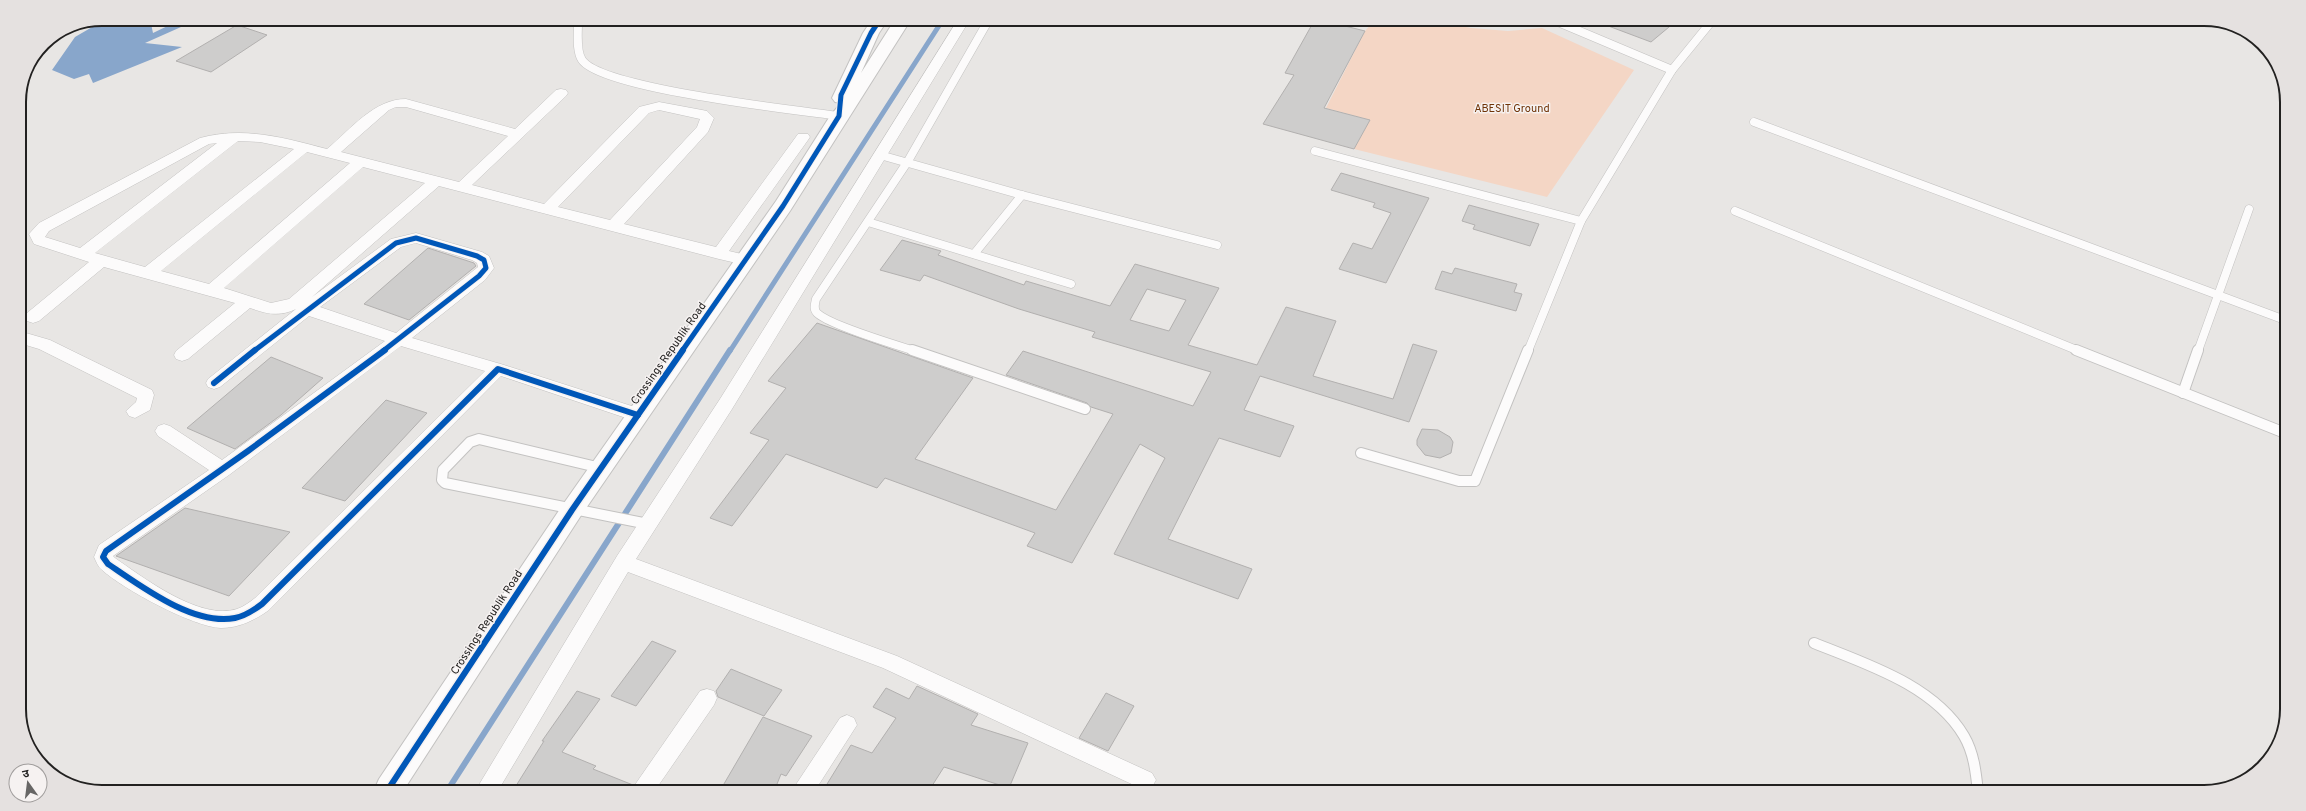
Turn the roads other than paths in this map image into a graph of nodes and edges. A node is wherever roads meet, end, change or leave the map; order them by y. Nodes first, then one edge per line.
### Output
1 (578, 26) edge
2 (875, 26) edge
3 (899, 26) edge
4 (960, 26) edge
5 (985, 26) edge
6 (1568, 26) edge
7 (1708, 26) edge
8 (1672, 70) junction
9 (561, 93) dead end
10 (839, 116) junction
11 (1754, 122) dead end
12 (518, 134) junction
13 (236, 135) junction
14 (803, 137) dead end
15 (305, 147) junction
16 (1314, 151) dead end
17 (330, 154) junction
18 (880, 155) junction
19 (908, 161) junction
20 (360, 162) junction
21 (435, 182) junction
22 (461, 188) junction
23 (1022, 195) junction
24 (2249, 209) dead end
25 (546, 210) junction
26 (1735, 211) dead end
27 (1581, 221) junction
28 (868, 222) junction
29 (612, 227) junction
30 (1217, 246) dead end
31 (83, 254) junction
32 (719, 254) junction
33 (974, 254) junction
34 (102, 260) junction
35 (745, 260) junction
36 (148, 273) junction
37 (1071, 284) dead end
38 (212, 290) junction
39 (2218, 295) junction
40 (247, 302) junction
41 (308, 309) junction
42 (33, 317) dead end
43 (2280, 318) edge
44 (26, 339) edge
45 (400, 340) junction
46 (182, 355) dead end
47 (498, 369) junction
48 (214, 383) dead end
49 (2183, 392) junction
50 (1085, 409) dead end
51 (135, 411) dead end
52 (638, 415) junction
53 (2280, 431) edge
54 (164, 432) dead end
55 (1360, 453) dead end
56 (602, 468) junction
57 (223, 470) junction
58 (572, 510) junction
59 (648, 524) junction
60 (624, 562) junction
61 (1814, 643) dead end
62 (707, 698) dead end
63 (847, 725) dead end
64 (1145, 780) dead end
65 (391, 785) edge
66 (489, 785) edge
67 (646, 785) edge
68 (807, 785) edge
69 (1977, 785) edge

1 - 10 lane
2 - 10 street, Crossings Republik Road
3 - 10 street, Crossings Republik Road
4 - 18 street
5 - 19 lane
6 - 8 lane
7 - 8 lane
8 - 27 lane
9 - 12 street
10 - 35 street, Crossings Republik Road
11 - 39 lane
12 - 17 street
12 - 22 street
13 - 15 street
13 - 31 street
13 - 31 street
14 - 32 street
15 - 17 street
15 - 36 street
16 - 27 lane
17 - 20 street
18 - 19 lane
18 - 59 street
19 - 23 lane
19 - 28 lane
20 - 21 street
20 - 38 street
21 - 22 street
21 - 40 street
22 - 25 street
23 - 30 lane
23 - 33 lane
24 - 39 lane
25 - 29 street
25 - 29 street
26 - 49 lane
27 - 55 lane
28 - 33 lane
28 - 50 lane
29 - 32 street
31 - 34 street
32 - 35 street
33 - 37 lane
34 - 36 street
34 - 42 street
35 - 52 street, Crossings Republik Road
36 - 38 street
38 - 40 street
39 - 43 lane
39 - 49 lane
40 - 46 street
41 - 45 street
41 - 45 street
41 - 48 street
44 - 51 street
45 - 47 street
45 - 57 street
47 - 52 street
47 - 57 street
49 - 53 lane
52 - 56 street, Crossings Republik Road
54 - 57 street
56 - 58 street, Crossings Republik Road
56 - 58 lane
58 - 59 lane
58 - 65 street, Crossings Republik Road
59 - 60 street
60 - 64 street
60 - 66 street
61 - 69 lane
62 - 67 street
63 - 68 street

